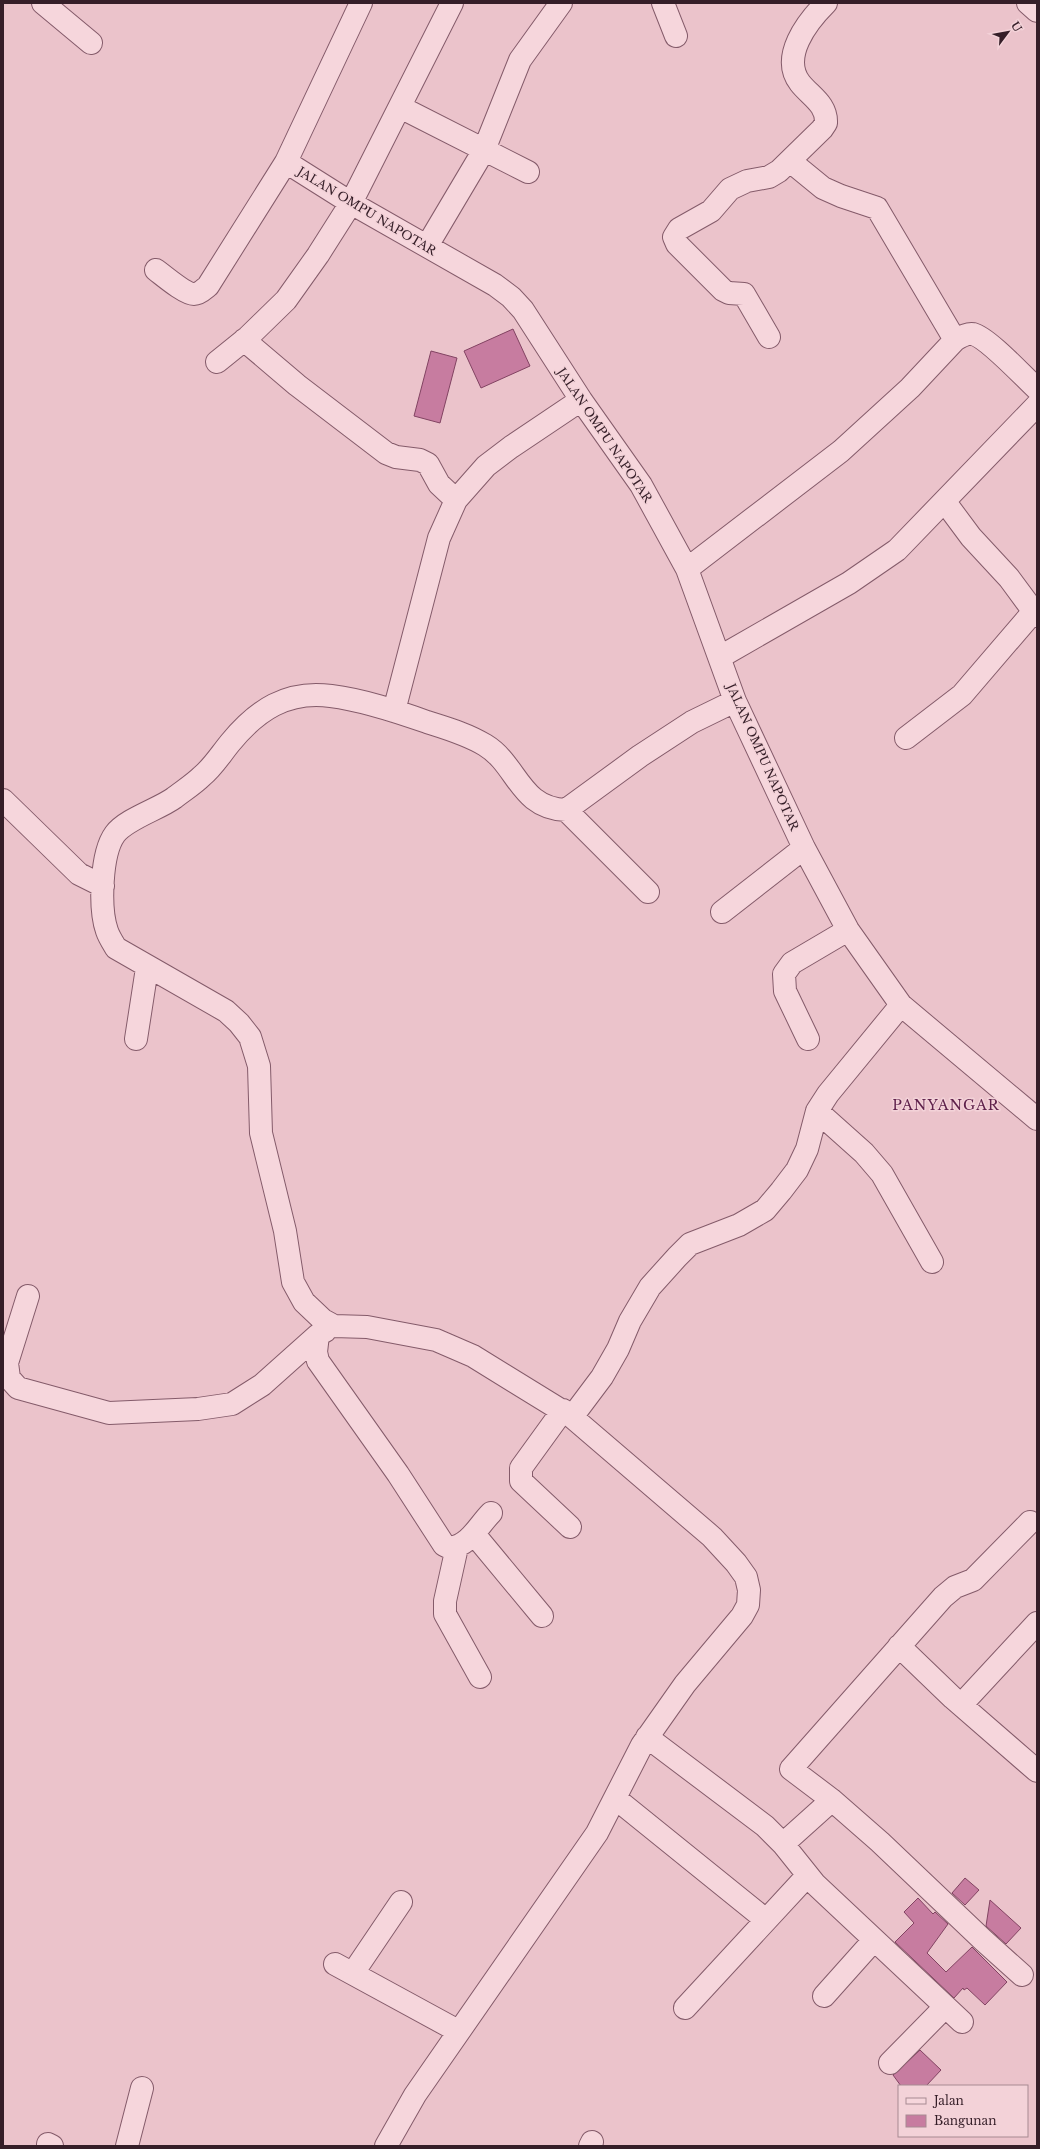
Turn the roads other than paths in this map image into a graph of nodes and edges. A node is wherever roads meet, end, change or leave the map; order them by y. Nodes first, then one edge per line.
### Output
1 (43, 3) edge
2 (361, 3) edge
3 (452, 3) edge
4 (561, 3) edge
5 (663, 3) edge
6 (826, 3) edge
7 (1028, 3) edge
8 (1037, 11) edge
9 (676, 36) dead end
10 (91, 43) dead end
11 (400, 107) junction
12 (484, 150) junction
13 (790, 161) junction
14 (286, 162) junction
15 (528, 172) dead end
16 (351, 203) junction
17 (427, 246) junction
18 (156, 270) dead end
19 (769, 337) dead end
20 (244, 340) junction
21 (956, 340) junction
22 (217, 362) dead end
23 (1037, 389) edge
24 (581, 400) junction
25 (1037, 405) edge
26 (456, 500) junction
27 (946, 502) junction
28 (687, 569) junction
29 (1035, 614) edge
30 (720, 657) junction
31 (735, 701) junction
32 (394, 711) junction
33 (906, 738) dead end
34 (3, 800) edge
35 (566, 810) junction
36 (804, 848) junction
37 (103, 886) junction
38 (648, 892) dead end
39 (722, 912) dead end
40 (848, 930) junction
41 (147, 968) junction
42 (901, 1005) junction
43 (136, 1039) dead end
44 (808, 1039) dead end
45 (817, 1111) junction
46 (1035, 1113) edge
47 (932, 1262) dead end
48 (28, 1296) dead end
49 (326, 1331) junction
50 (568, 1413) junction
51 (491, 1513) dead end
52 (1030, 1522) dead end
53 (570, 1527) dead end
54 (474, 1534) junction
55 (457, 1547) junction
56 (542, 1616) dead end
57 (1037, 1623) edge
58 (899, 1646) junction
59 (480, 1677) dead end
60 (961, 1705) junction
61 (647, 1737) junction
62 (1037, 1772) edge
63 (614, 1798) junction
64 (832, 1800) junction
65 (783, 1844) junction
66 (807, 1876) junction
67 (401, 1902) dead end
68 (766, 1920) junction
69 (874, 1940) junction
70 (1022, 1975) dead end
71 (824, 1996) dead end
72 (945, 2007) junction
73 (685, 2008) dead end
74 (962, 2022) dead end
75 (458, 2031) junction
76 (890, 2063) dead end
77 (142, 2088) dead end
78 (127, 2146) edge
79 (386, 2146) edge

1 - 10 street
2 - 14 street, JALAN OMPU NAPOTAR
3 - 11 street
4 - 12 street
5 - 9 street
6 - 13 street
7 - 8 street
11 - 12 street
11 - 16 street
12 - 15 street
12 - 17 street
13 - 19 street
13 - 21 street
14 - 16 street, JALAN OMPU NAPOTAR
14 - 18 street
16 - 17 street, JALAN OMPU NAPOTAR
16 - 20 street
17 - 24 street, JALAN OMPU NAPOTAR
20 - 22 street
20 - 26 street
21 - 23 street
21 - 28 street
24 - 26 street
24 - 28 street, JALAN OMPU NAPOTAR
25 - 27 street
26 - 32 street
27 - 29 street
27 - 30 street
28 - 30 street, JALAN OMPU NAPOTAR
29 - 33 street
30 - 31 street, JALAN OMPU NAPOTAR
31 - 35 street
31 - 36 street, JALAN OMPU NAPOTAR
32 - 35 street
32 - 37 street
34 - 37 street
35 - 38 street
36 - 39 street
36 - 40 street, JALAN OMPU NAPOTAR
37 - 41 street
40 - 42 street, JALAN OMPU NAPOTAR
40 - 44 street
41 - 43 street
41 - 49 street
42 - 45 street
42 - 46 street, JALAN OMPU NAPOTAR
45 - 47 street
45 - 50 street
48 - 49 street
49 - 50 street
49 - 55 street
50 - 53 street
50 - 61 street
51 - 54 street
52 - 58 street
54 - 55 street
54 - 56 street
55 - 59 street
57 - 60 street
58 - 60 street
58 - 64 street
60 - 62 street
61 - 63 street
61 - 65 street
63 - 68 street
63 - 75 street
64 - 65 street
64 - 70 street
65 - 66 street
66 - 68 street
66 - 69 street
67 - 75 street
68 - 73 street
69 - 71 street
69 - 72 street
72 - 74 street
72 - 76 street
75 - 79 street
77 - 78 street

